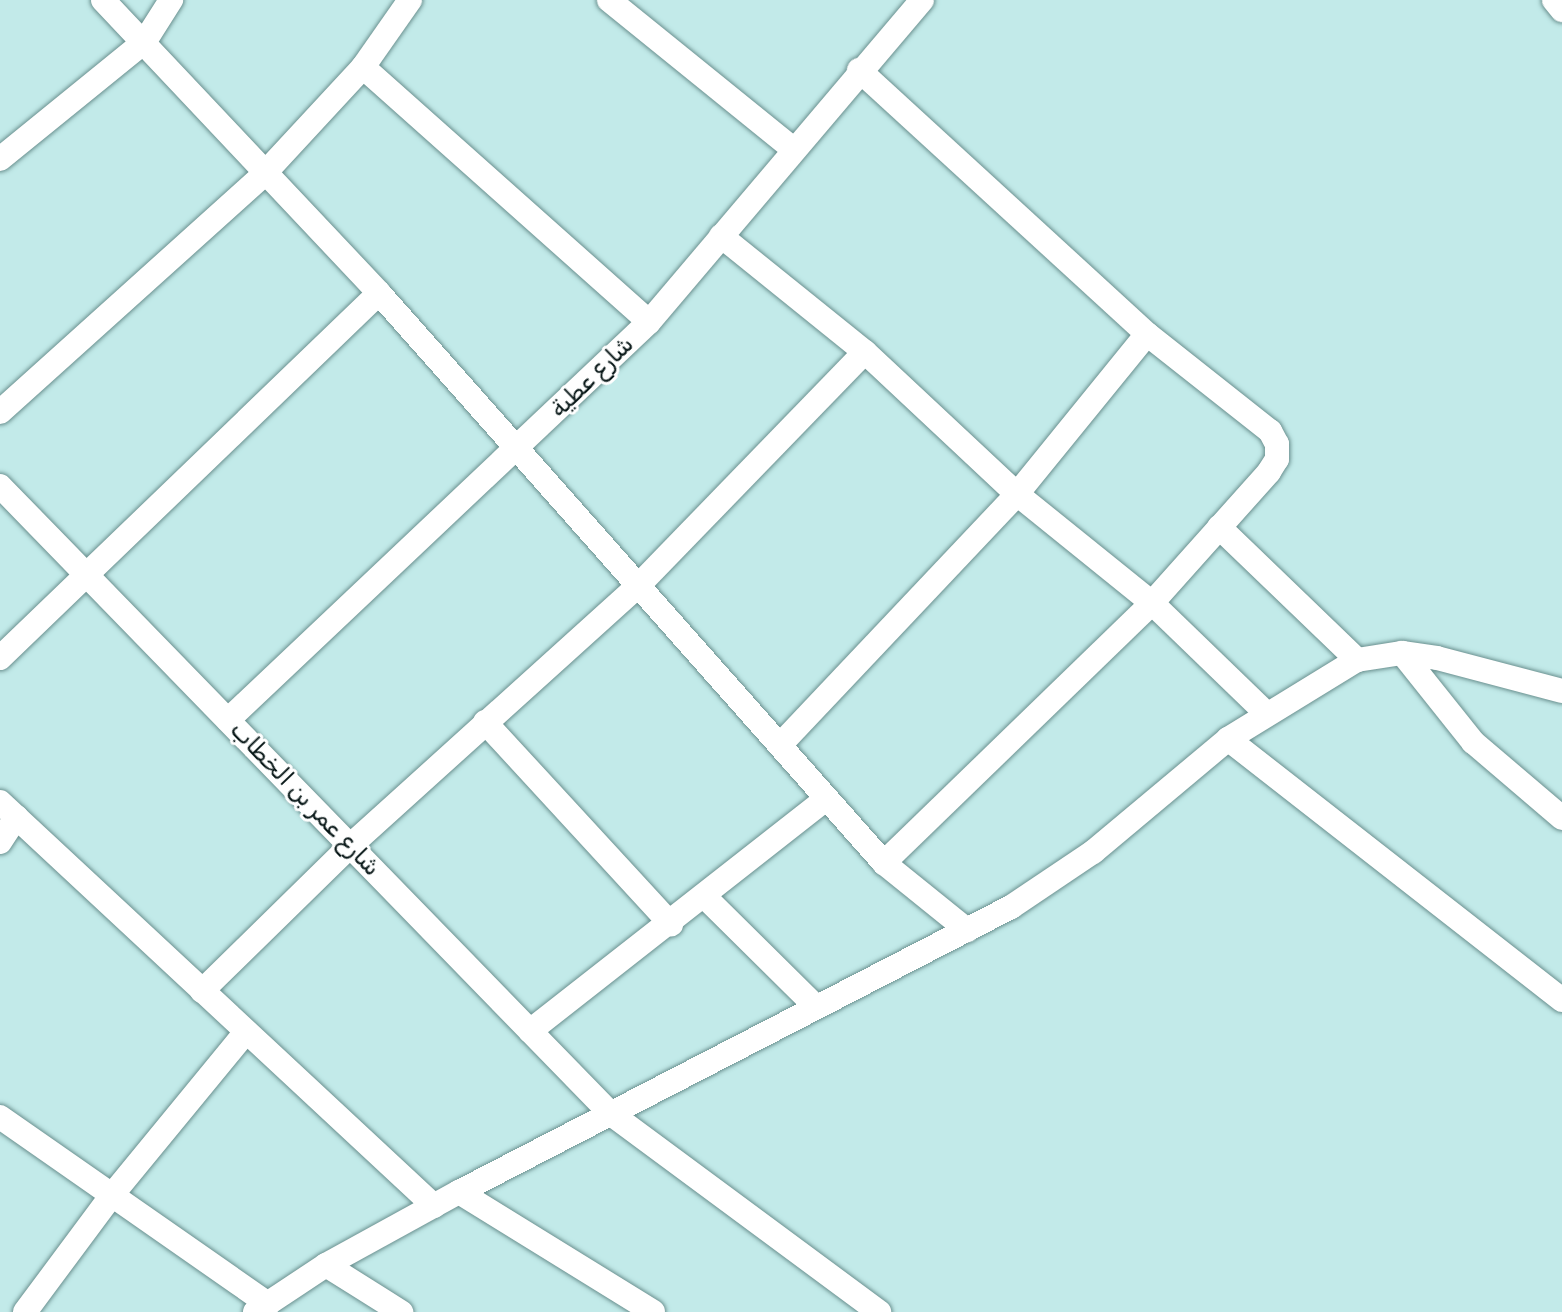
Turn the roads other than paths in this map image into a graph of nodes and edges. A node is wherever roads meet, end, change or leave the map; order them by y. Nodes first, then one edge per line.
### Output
1 (103, 0) edge
2 (171, 0) edge
3 (410, 0) edge
4 (609, 0) edge
5 (922, 0) edge
6 (1554, 0) edge
7 (1562, 10) edge
8 (145, 41) junction
9 (363, 67) junction
10 (859, 70) junction
11 (792, 148) junction
12 (0, 159) edge
13 (264, 174) junction
14 (721, 236) junction
15 (379, 293) junction
16 (649, 322) junction
17 (1147, 334) junction
18 (865, 352) junction
19 (0, 412) edge
20 (516, 448) junction
21 (0, 486) edge
22 (1017, 494) junction
23 (1219, 527) junction
24 (86, 575) junction
25 (637, 587) junction
26 (1152, 603) junction
27 (1402, 653) junction
28 (0, 658) edge
29 (1357, 660) junction
30 (1562, 691) edge
31 (1266, 713) junction
32 (228, 720) junction
33 (485, 722) junction
34 (1228, 739) junction
35 (780, 745) junction
36 (827, 798) junction
37 (8, 810) edge
38 (1562, 818) edge
39 (0, 842) edge
40 (350, 846) junction
41 (884, 863) junction
42 (705, 897) junction
43 (671, 924) junction
44 (967, 930) junction
45 (202, 991) junction
46 (1562, 1000) edge
47 (815, 1006) junction
48 (530, 1031) junction
49 (245, 1033) junction
50 (610, 1113) junction
51 (0, 1117) edge
52 (459, 1192) junction
53 (112, 1195) junction
54 (434, 1206) junction
55 (326, 1265) junction
56 (262, 1308) edge
57 (25, 1312) edge
58 (401, 1312) edge
59 (653, 1312) edge
60 (879, 1312) edge

1 - 8 street
2 - 8 street
3 - 9 street
4 - 11 street
5 - 10 street, شارع عطية
6 - 7 street
8 - 12 street
8 - 13 street
9 - 13 street
9 - 16 street
10 - 11 street, شارع عطية
10 - 17 street
11 - 14 street, شارع عطية
13 - 15 street
13 - 19 street
14 - 16 street, شارع عطية
14 - 18 street
15 - 20 street
15 - 24 street
16 - 20 street, شارع عطية
17 - 22 street
17 - 23 street
18 - 22 street
18 - 25 street
20 - 25 street
20 - 32 street, شارع عطية
21 - 24 street, شارع عمر بن الخطاب
22 - 26 street
22 - 35 street
23 - 26 street
23 - 29 street
24 - 28 street
24 - 32 street, شارع عمر بن الخطاب
25 - 33 street
25 - 35 street
26 - 31 street
26 - 41 street
27 - 29 street
27 - 30 street
27 - 38 street
29 - 31 street
31 - 34 street
32 - 40 street, شارع عمر بن الخطاب
33 - 40 street
33 - 43 street
34 - 44 street
34 - 46 street
35 - 36 street
36 - 41 street
36 - 42 street
37 - 39 street
37 - 45 street
40 - 45 street
40 - 48 street, شارع عمر بن الخطاب
41 - 44 street
42 - 43 street
42 - 47 street
43 - 48 street
44 - 47 street
45 - 49 street
47 - 50 street
48 - 50 street, شارع عمر بن الخطاب
49 - 53 street
49 - 54 street
50 - 52 street
50 - 60 street, شارع عمر بن الخطاب
51 - 53 street
52 - 54 street
52 - 59 street
53 - 56 street
53 - 57 street
54 - 55 street
55 - 56 street
55 - 58 street

